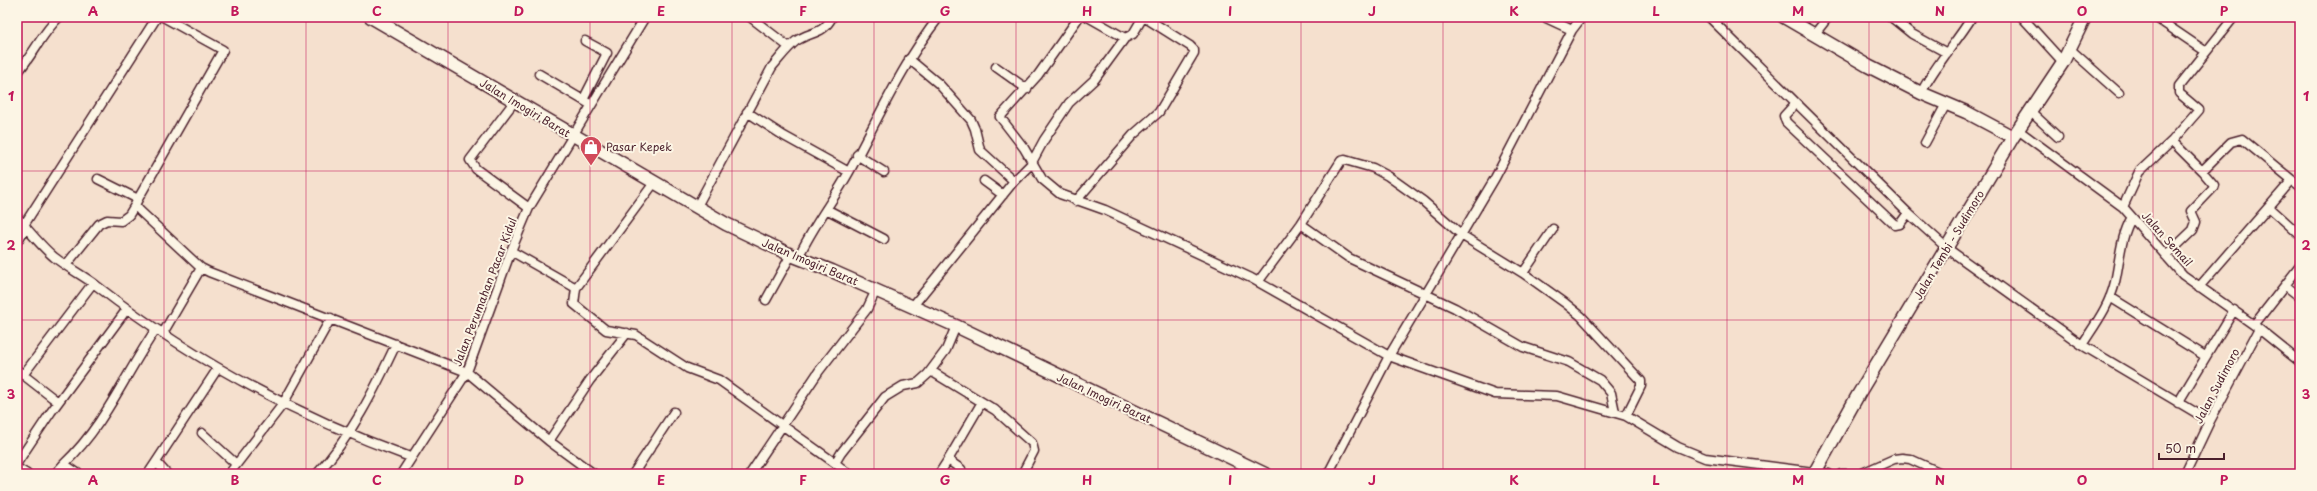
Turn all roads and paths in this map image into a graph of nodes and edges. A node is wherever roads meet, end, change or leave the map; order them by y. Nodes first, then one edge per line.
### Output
1 (59, 17) edge
2 (157, 17) edge
3 (163, 17) edge
4 (371, 17) edge
5 (646, 17) edge
6 (750, 17) edge
7 (832, 17) edge
8 (939, 17) edge
9 (1079, 17) edge
10 (1088, 17) edge
11 (1144, 17) edge
12 (1544, 17) edge
13 (1582, 17) edge
14 (1709, 17) edge
15 (1784, 17) edge
16 (1828, 17) edge
17 (1891, 17) edge
18 (1972, 17) edge
19 (2022, 17) edge
20 (2085, 17) edge
21 (2155, 17) edge
22 (2234, 17) edge
23 (1572, 30) junction
24 (1814, 35) junction
25 (1125, 38) junction
26 (585, 41) dead end
27 (789, 48) junction
28 (2070, 49) junction
29 (2205, 51) junction
30 (607, 53) junction
31 (1947, 53) junction
32 (620, 59) junction
33 (909, 59) junction
34 (2063, 62) junction
35 (996, 67) dead end
36 (17, 72) edge
37 (539, 74) dead end
38 (1027, 89) junction
39 (1921, 93) junction
40 (2119, 93) dead end
41 (584, 100) junction
42 (514, 102) junction
43 (1796, 103) junction
44 (1946, 104) junction
45 (592, 106) junction
46 (747, 112) junction
47 (2031, 112) junction
48 (2016, 133) junction
49 (573, 136) junction
50 (2058, 137) dead end
51 (2172, 141) junction
52 (1925, 143) dead end
53 (857, 155) junction
54 (1031, 164) junction
55 (2202, 171) junction
56 (849, 172) junction
57 (884, 172) dead end
58 (98, 179) dead end
59 (2292, 180) junction
60 (984, 181) dead end
61 (1014, 181) junction
62 (654, 183) junction
63 (2300, 186) edge
64 (1003, 195) junction
65 (1076, 201) junction
66 (136, 202) junction
67 (2123, 207) junction
68 (2269, 207) junction
69 (529, 208) junction
70 (696, 208) junction
71 (826, 208) junction
72 (1908, 213) junction
73 (17, 217) edge
74 (2132, 217) junction
75 (1300, 224) junction
76 (25, 226) junction
77 (1553, 229) dead end
78 (1462, 236) junction
79 (2300, 236) edge
80 (884, 239) dead end
81 (17, 242) edge
82 (1948, 249) junction
83 (511, 251) junction
84 (2166, 256) junction
85 (795, 257) junction
86 (66, 265) junction
87 (2300, 266) edge
88 (201, 268) junction
89 (1523, 273) junction
90 (1258, 282) junction
91 (93, 283) junction
92 (2286, 286) junction
93 (2199, 287) junction
94 (576, 288) junction
95 (874, 294) junction
96 (1427, 294) junction
97 (2110, 297) junction
98 (2300, 297) edge
99 (766, 300) dead end
100 (912, 307) junction
101 (127, 309) junction
102 (2234, 310) junction
103 (331, 318) junction
104 (2257, 327) junction
105 (955, 330) junction
106 (160, 331) junction
107 (627, 333) junction
108 (396, 344) junction
109 (2082, 345) junction
110 (1389, 356) junction
111 (2205, 356) junction
112 (2300, 362) edge
113 (218, 368) junction
114 (931, 371) junction
115 (467, 372) junction
116 (20, 373) edge
117 (58, 402) junction
118 (982, 402) junction
119 (2178, 403) junction
120 (283, 404) junction
121 (674, 412) dead end
122 (1615, 412) junction
123 (1626, 416) junction
124 (2210, 421) junction
125 (783, 426) junction
126 (202, 433) dead end
127 (347, 434) junction
128 (549, 441) junction
129 (410, 457) junction
130 (948, 460) junction
131 (156, 462) junction
132 (17, 463) edge
133 (835, 463) junction
134 (64, 464) junction
135 (236, 464) junction
136 (17, 468) edge
137 (962, 469) dead end
138 (1925, 470) edge
139 (1815, 473) edge
140 (27, 474) edge
141 (55, 474) edge
142 (79, 474) edge
143 (148, 474) edge
144 (167, 474) edge
145 (229, 474) edge
146 (317, 474) edge
147 (401, 474) edge
148 (594, 474) edge
149 (633, 474) edge
150 (750, 474) edge
151 (849, 474) edge
152 (939, 474) edge
153 (1022, 474) edge
154 (1265, 474) edge
155 (1328, 474) edge
156 (1829, 474) edge
157 (1841, 474) edge
158 (1943, 474) edge
159 (2185, 474) edge

1 - 36 street
2 - 76 street
3 - 66 street
4 - 42 main road, Jalan Imogiri Barat
5 - 32 street, Jalan Perumahan Pacar Kidul
6 - 27 street
7 - 27 street
8 - 33 street
9 - 38 street
10 - 25 street
11 - 25 street
11 - 65 street
12 - 23 street
13 - 23 street
14 - 43 street
15 - 24 main road
16 - 24 street
17 - 31 street
18 - 31 street
19 - 34 street
20 - 28 main road, Jalan Tembi - Sudimoro
21 - 29 street
22 - 29 street
23 - 78 street
24 - 39 main road
25 - 54 street
26 - 30 street
27 - 46 street
28 - 34 main road, Jalan Tembi - Sudimoro
28 - 40 street
29 - 51 street
30 - 32 street
30 - 41 street
31 - 39 street
32 - 45 street, Jalan Perumahan Pacar Kidul
33 - 53 street
33 - 61 street
34 - 47 main road, Jalan Tembi - Sudimoro
35 - 38 street
37 - 41 street
38 - 54 street
39 - 44 main road
41 - 45 street
42 - 49 main road, Jalan Imogiri Barat
42 - 69 street
43 - 72 street
43 - 72 street
44 - 48 main road
44 - 52 street
45 - 49 street, Jalan Perumahan Pacar Kidul
46 - 56 street
46 - 70 street
47 - 48 main road, Jalan Tembi - Sudimoro
47 - 50 street
48 - 67 street, Jalan Semail
48 - 82 main road, Jalan Tembi - Sudimoro
49 - 62 main road, Jalan Imogiri Barat
49 - 69 street, Jalan Perumahan Pacar Kidul
51 - 55 street
51 - 67 street
53 - 56 street
53 - 57 street
54 - 61 street
54 - 65 street
55 - 59 street
55 - 84 street
56 - 71 street
58 - 66 street
59 - 63 street
59 - 68 street
60 - 64 street
61 - 64 street
62 - 70 main road, Jalan Imogiri Barat
62 - 94 street
64 - 100 street
65 - 90 street
66 - 86 street
66 - 88 street
67 - 74 street, Jalan Semail
68 - 79 street
68 - 93 street
69 - 83 street, Jalan Perumahan Pacar Kidul
70 - 85 main road, Jalan Imogiri Barat
71 - 80 street
71 - 85 street
72 - 82 street
73 - 76 street
74 - 84 street, Jalan Semail
74 - 97 street
75 - 78 street
75 - 90 street
75 - 96 street
76 - 81 street
76 - 86 street
77 - 89 street
78 - 89 street
78 - 96 street
82 - 109 street
82 - 139 main road, Jalan Tembi - Sudimoro
83 - 94 street
83 - 115 street, Jalan Perumahan Pacar Kidul
84 - 93 street, Jalan Semail
85 - 95 main road, Jalan Imogiri Barat
85 - 99 street
86 - 91 street
87 - 92 street, Jalan Sudimoro
88 - 103 street
88 - 106 street
89 - 123 street
90 - 110 street
91 - 101 street
91 - 116 street
92 - 98 street
92 - 104 street, Jalan Sudimoro
93 - 102 street, Jalan Semail
94 - 107 street
95 - 100 main road, Jalan Imogiri Barat
95 - 125 street
96 - 110 street
96 - 122 street
97 - 109 street
97 - 111 street
100 - 105 main road, Jalan Imogiri Barat
101 - 106 street
101 - 117 street
102 - 104 street, Jalan Semail
102 - 111 street
103 - 108 street
103 - 120 street
104 - 112 street, Jalan Semail
104 - 124 street, Jalan Sudimoro
105 - 114 street
105 - 154 main road, Jalan Imogiri Barat
106 - 113 street
106 - 134 street
107 - 125 street
107 - 128 street
108 - 115 street
108 - 127 street
109 - 119 street
110 - 122 street
110 - 155 street
111 - 119 street
113 - 120 street
113 - 131 street
114 - 118 street
114 - 133 street
115 - 128 street
115 - 129 street, Jalan Perumahan Pacar Kidul
116 - 117 street
117 - 132 street
118 - 130 street
118 - 153 street
119 - 124 street
120 - 127 street
120 - 135 street
121 - 149 street
122 - 123 street
123 - 139 street
124 - 159 street, Jalan Sudimoro
125 - 133 street
125 - 150 street
126 - 135 street
127 - 129 street
127 - 146 street
128 - 148 street
129 - 147 street, Jalan Perumahan Pacar Kidul
130 - 137 street
130 - 152 street
131 - 143 street
131 - 144 street
133 - 151 street
134 - 141 street
134 - 142 street
135 - 145 street
136 - 140 street
138 - 157 street
138 - 158 street
139 - 156 street

